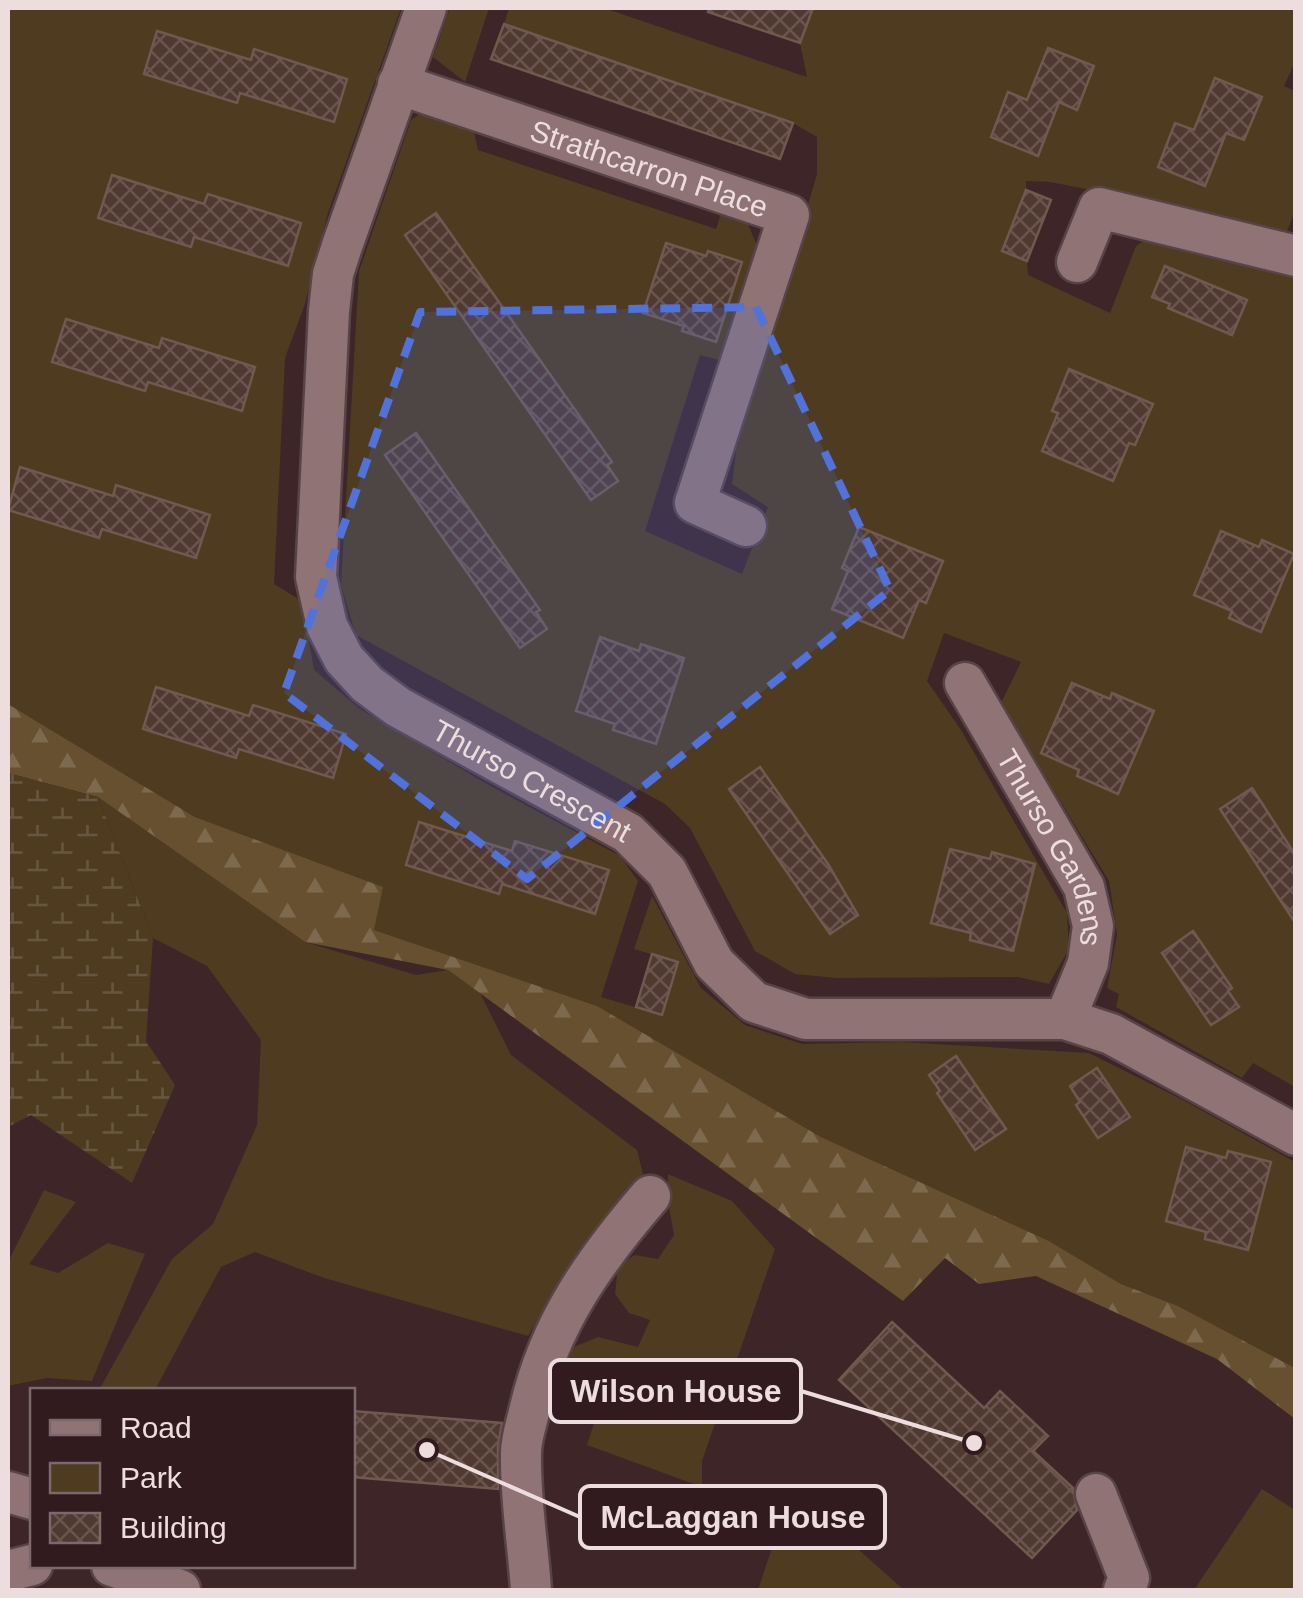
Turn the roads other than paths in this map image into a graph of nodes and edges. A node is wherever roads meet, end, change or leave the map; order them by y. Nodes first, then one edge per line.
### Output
1 (426, 8) edge
2 (398, 84) junction
3 (1296, 256) edge
4 (1077, 262) dead end
5 (746, 526) dead end
6 (965, 683) dead end
7 (1065, 1019) junction
8 (1296, 1134) edge
9 (650, 1196) dead end
10 (1096, 1494) dead end
11 (118, 1568) edge
12 (180, 1590) edge
13 (531, 1590) edge
14 (1124, 1590) edge

1 - 2 street, Thurso Crescent
2 - 5 street, Strathcarron Place
2 - 7 street, Thurso Crescent
3 - 4 street
6 - 7 street, Thurso Gardens
7 - 8 street, Thurso Crescent
9 - 13 street
10 - 14 street
11 - 12 street

